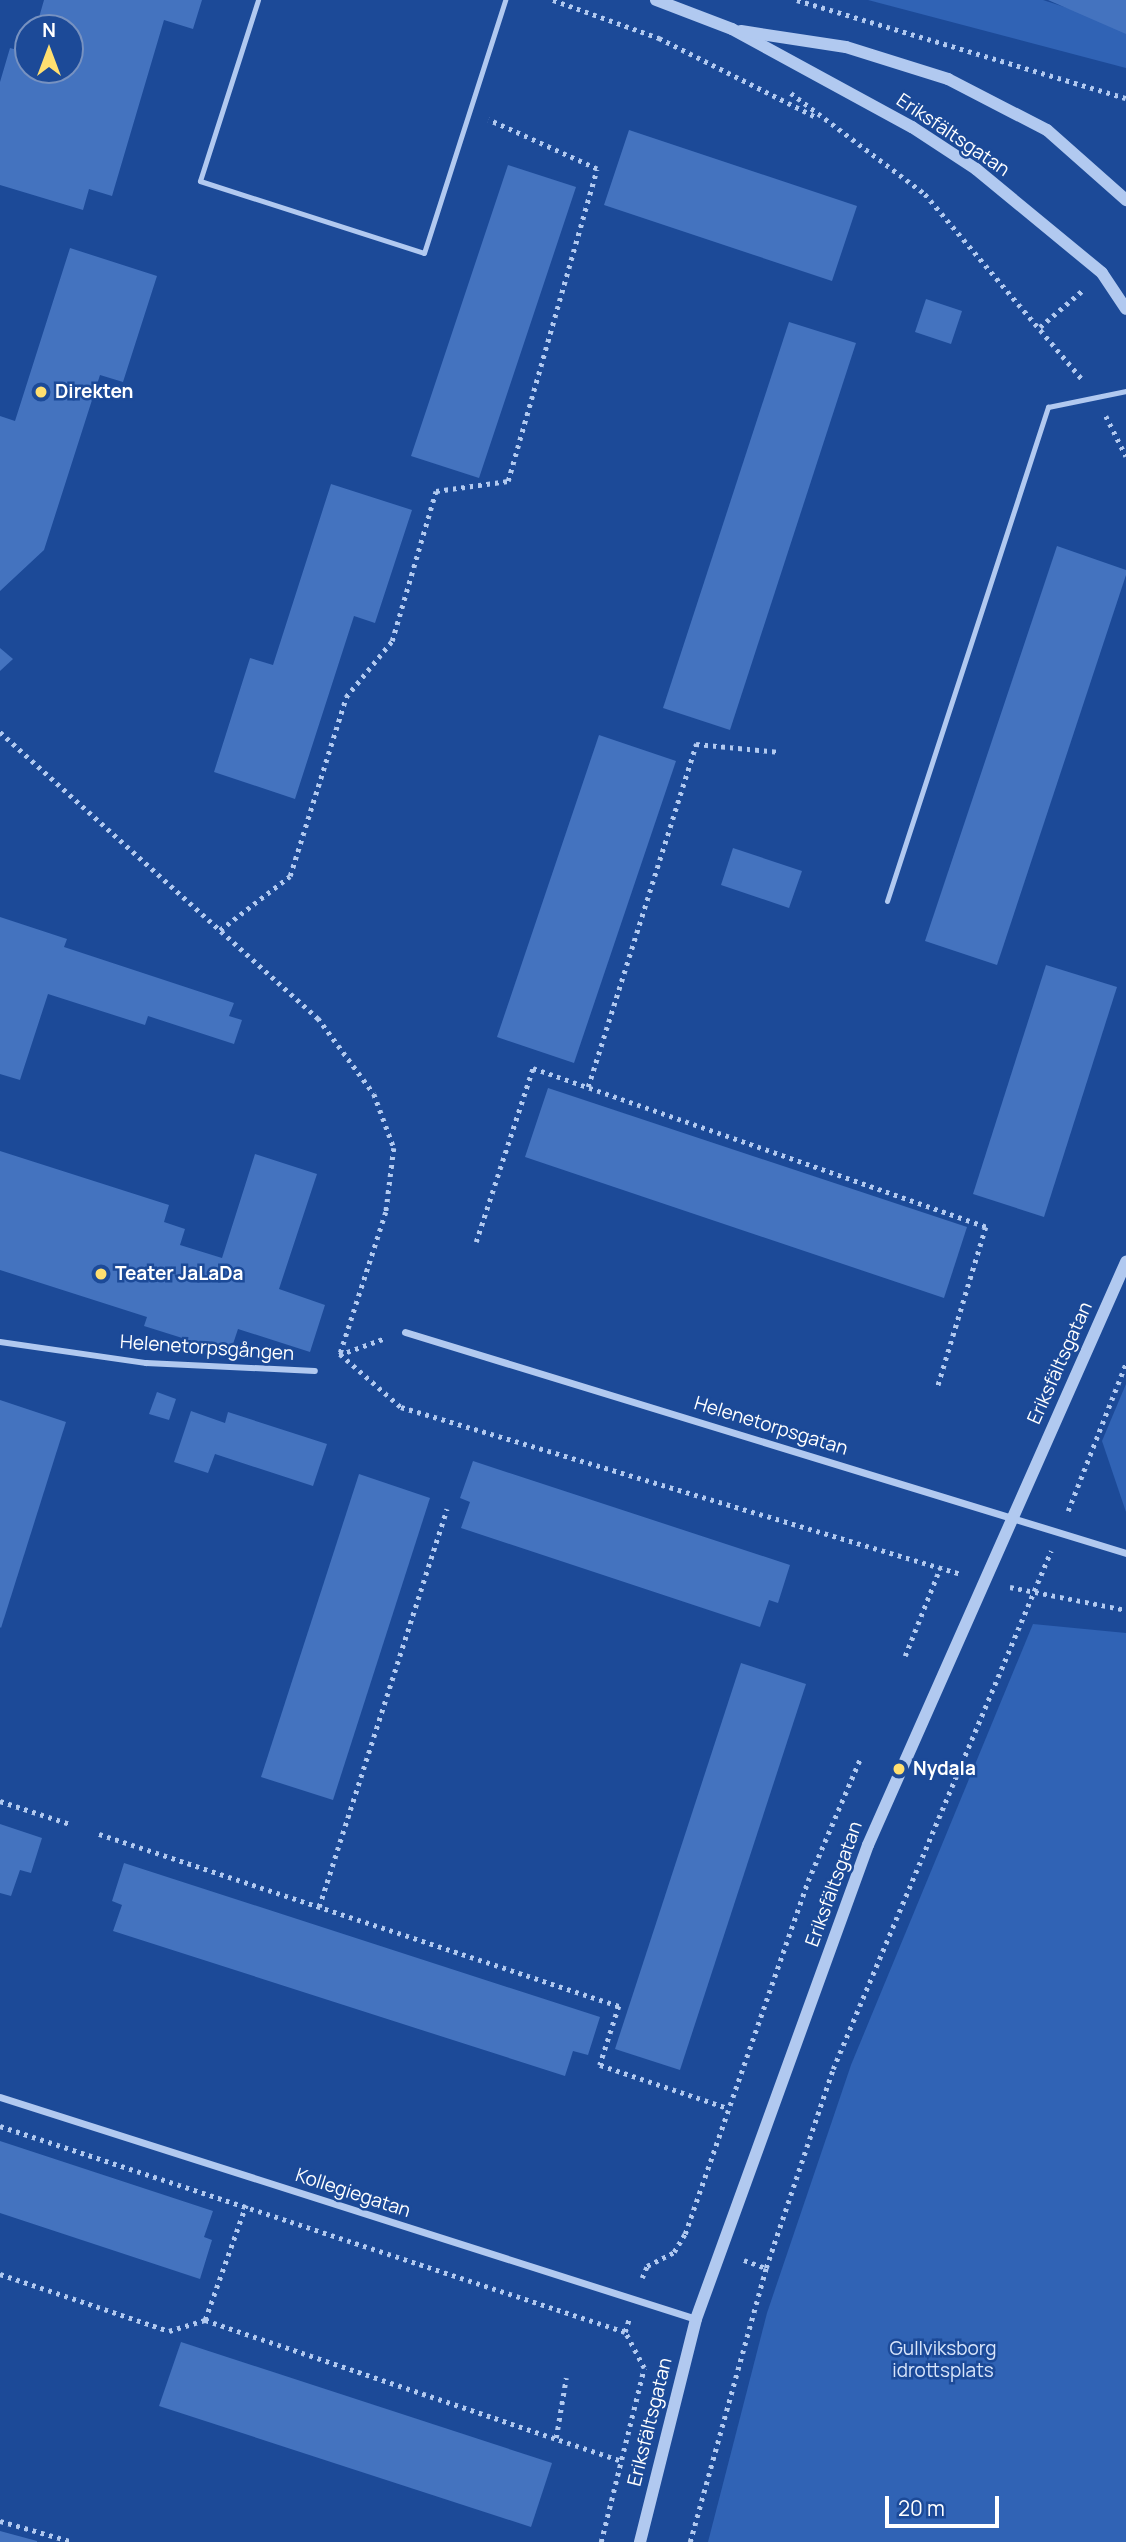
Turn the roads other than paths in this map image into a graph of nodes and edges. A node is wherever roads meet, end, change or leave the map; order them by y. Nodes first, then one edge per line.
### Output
1 (258, 0) edge
2 (505, 0) edge
3 (656, 0) edge
4 (732, 29) junction
5 (1126, 200) edge
6 (1126, 309) edge
7 (1126, 391) edge
8 (887, 901) dead end
9 (1126, 1262) edge
10 (405, 1332) road end
11 (0, 1342) edge
12 (315, 1371) road end
13 (1014, 1514) junction
14 (1126, 1553) edge
15 (0, 2097) edge
16 (696, 2319) junction
17 (640, 2542) edge

1 - 2 lane
3 - 4 street, Eriksfältsgatan
4 - 5 street, Eriksfältsgatan
4 - 6 street, Eriksfältsgatan
7 - 8 lane
9 - 13 street, Eriksfältsgatan
10 - 13 street, Helenetorpsgatan
11 - 12 street, Helenetorpsgången
13 - 14 street, Helenetorpsgatan
13 - 16 street, Eriksfältsgatan
15 - 16 street, Kollegiegatan
16 - 17 street, Eriksfältsgatan

